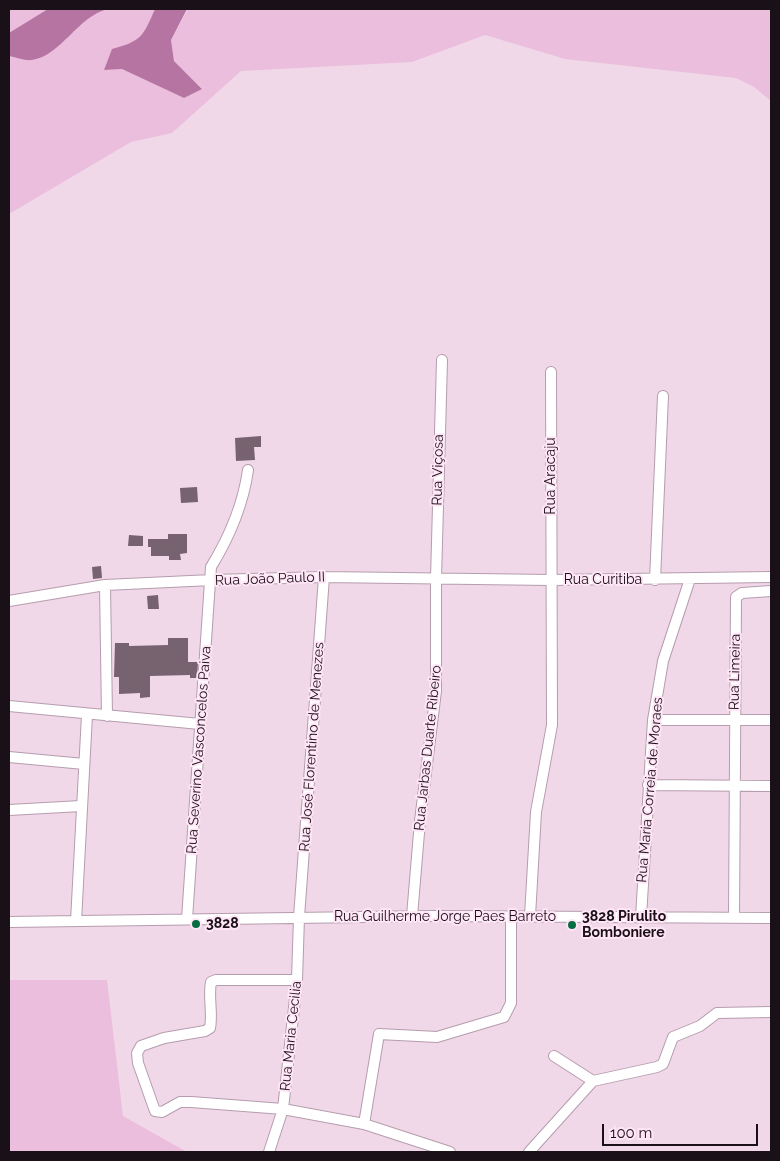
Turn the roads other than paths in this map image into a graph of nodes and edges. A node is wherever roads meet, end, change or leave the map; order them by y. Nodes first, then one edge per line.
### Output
1 (442, 360) dead end
2 (551, 372) dead end
3 (663, 396) dead end
4 (248, 470) dead end
5 (324, 577) junction
6 (771, 577) edge
7 (436, 579) junction
8 (690, 579) junction
9 (212, 580) junction
10 (551, 580) junction
11 (656, 580) junction
12 (105, 585) junction
13 (771, 591) edge
14 (9, 601) edge
15 (9, 706) edge
16 (87, 715) junction
17 (107, 716) junction
18 (653, 720) junction
19 (735, 720) junction
20 (771, 720) edge
21 (200, 724) junction
22 (9, 757) edge
23 (84, 764) junction
24 (734, 784) junction
25 (648, 785) junction
26 (771, 786) edge
27 (81, 806) junction
28 (9, 810) edge
29 (412, 916) junction
30 (530, 916) junction
31 (511, 917) junction
32 (641, 917) junction
33 (299, 918) junction
34 (734, 918) junction
35 (771, 918) edge
36 (187, 919) junction
37 (76, 921) junction
38 (9, 922) edge
39 (297, 980) junction
40 (771, 1012) edge
41 (554, 1056) dead end
42 (593, 1080) junction
43 (283, 1109) junction
44 (364, 1124) junction
45 (268, 1152) edge
46 (450, 1152) edge
47 (529, 1152) edge

1 - 7 street, Rua Viçosa
2 - 10 street, Rua Aracaju
3 - 11 street
4 - 9 street, Rua Severino Vasconcelos Paiva
5 - 7 street, Rua João Paulo II
5 - 9 street, Rua João Paulo II
5 - 33 street, Rua José Florentino de Menezes
6 - 8 street, Rua Curitiba
7 - 10 street, Rua Curitiba
7 - 29 street, Rua Jarbas Duarte Ribeiro
8 - 11 street, Rua Curitiba
8 - 18 street, Rua Maria Correia de Moraes
9 - 12 street, Rua João Paulo II
9 - 21 street, Rua Severino Vasconcelos Paiva
10 - 11 street, Rua Curitiba
10 - 30 street, Rua Aracaju
12 - 14 street, Rua João Paulo II
12 - 17 street
13 - 19 street, Rua Limeira
15 - 16 street
16 - 17 street
16 - 23 street
17 - 21 street
18 - 19 street
18 - 25 street, Rua Maria Correia de Moraes
19 - 20 street
19 - 24 street, Rua Limeira
21 - 36 street, Rua Severino Vasconcelos Paiva
22 - 23 street
23 - 27 street
24 - 25 street
24 - 26 street
24 - 34 street, Rua Limeira
25 - 32 street, Rua Maria Correia de Moraes
27 - 28 street
27 - 37 street
29 - 31 street, Rua Guilherme Jorge Paes Barreto
29 - 33 street, Rua Guilherme Jorge Paes Barreto
30 - 31 street, Rua Guilherme Jorge Paes Barreto
30 - 32 street, Rua Guilherme Jorge Paes Barreto
31 - 44 street
32 - 34 street, Rua Guilherme Jorge Paes Barreto
33 - 36 street, Rua Guilherme Jorge Paes Barreto
33 - 39 street, Rua Maria Cecilia
34 - 35 street, Rua Guilherme Jorge Paes Barreto
36 - 37 street, Rua Guilherme Jorge Paes Barreto
37 - 38 street, Rua Guilherme Jorge Paes Barreto
39 - 43 street, Rua Maria Cecilia
39 - 43 street
40 - 42 street
41 - 42 street
42 - 47 street
43 - 44 street
43 - 45 street, Rua Maria Cecilia
44 - 46 street

